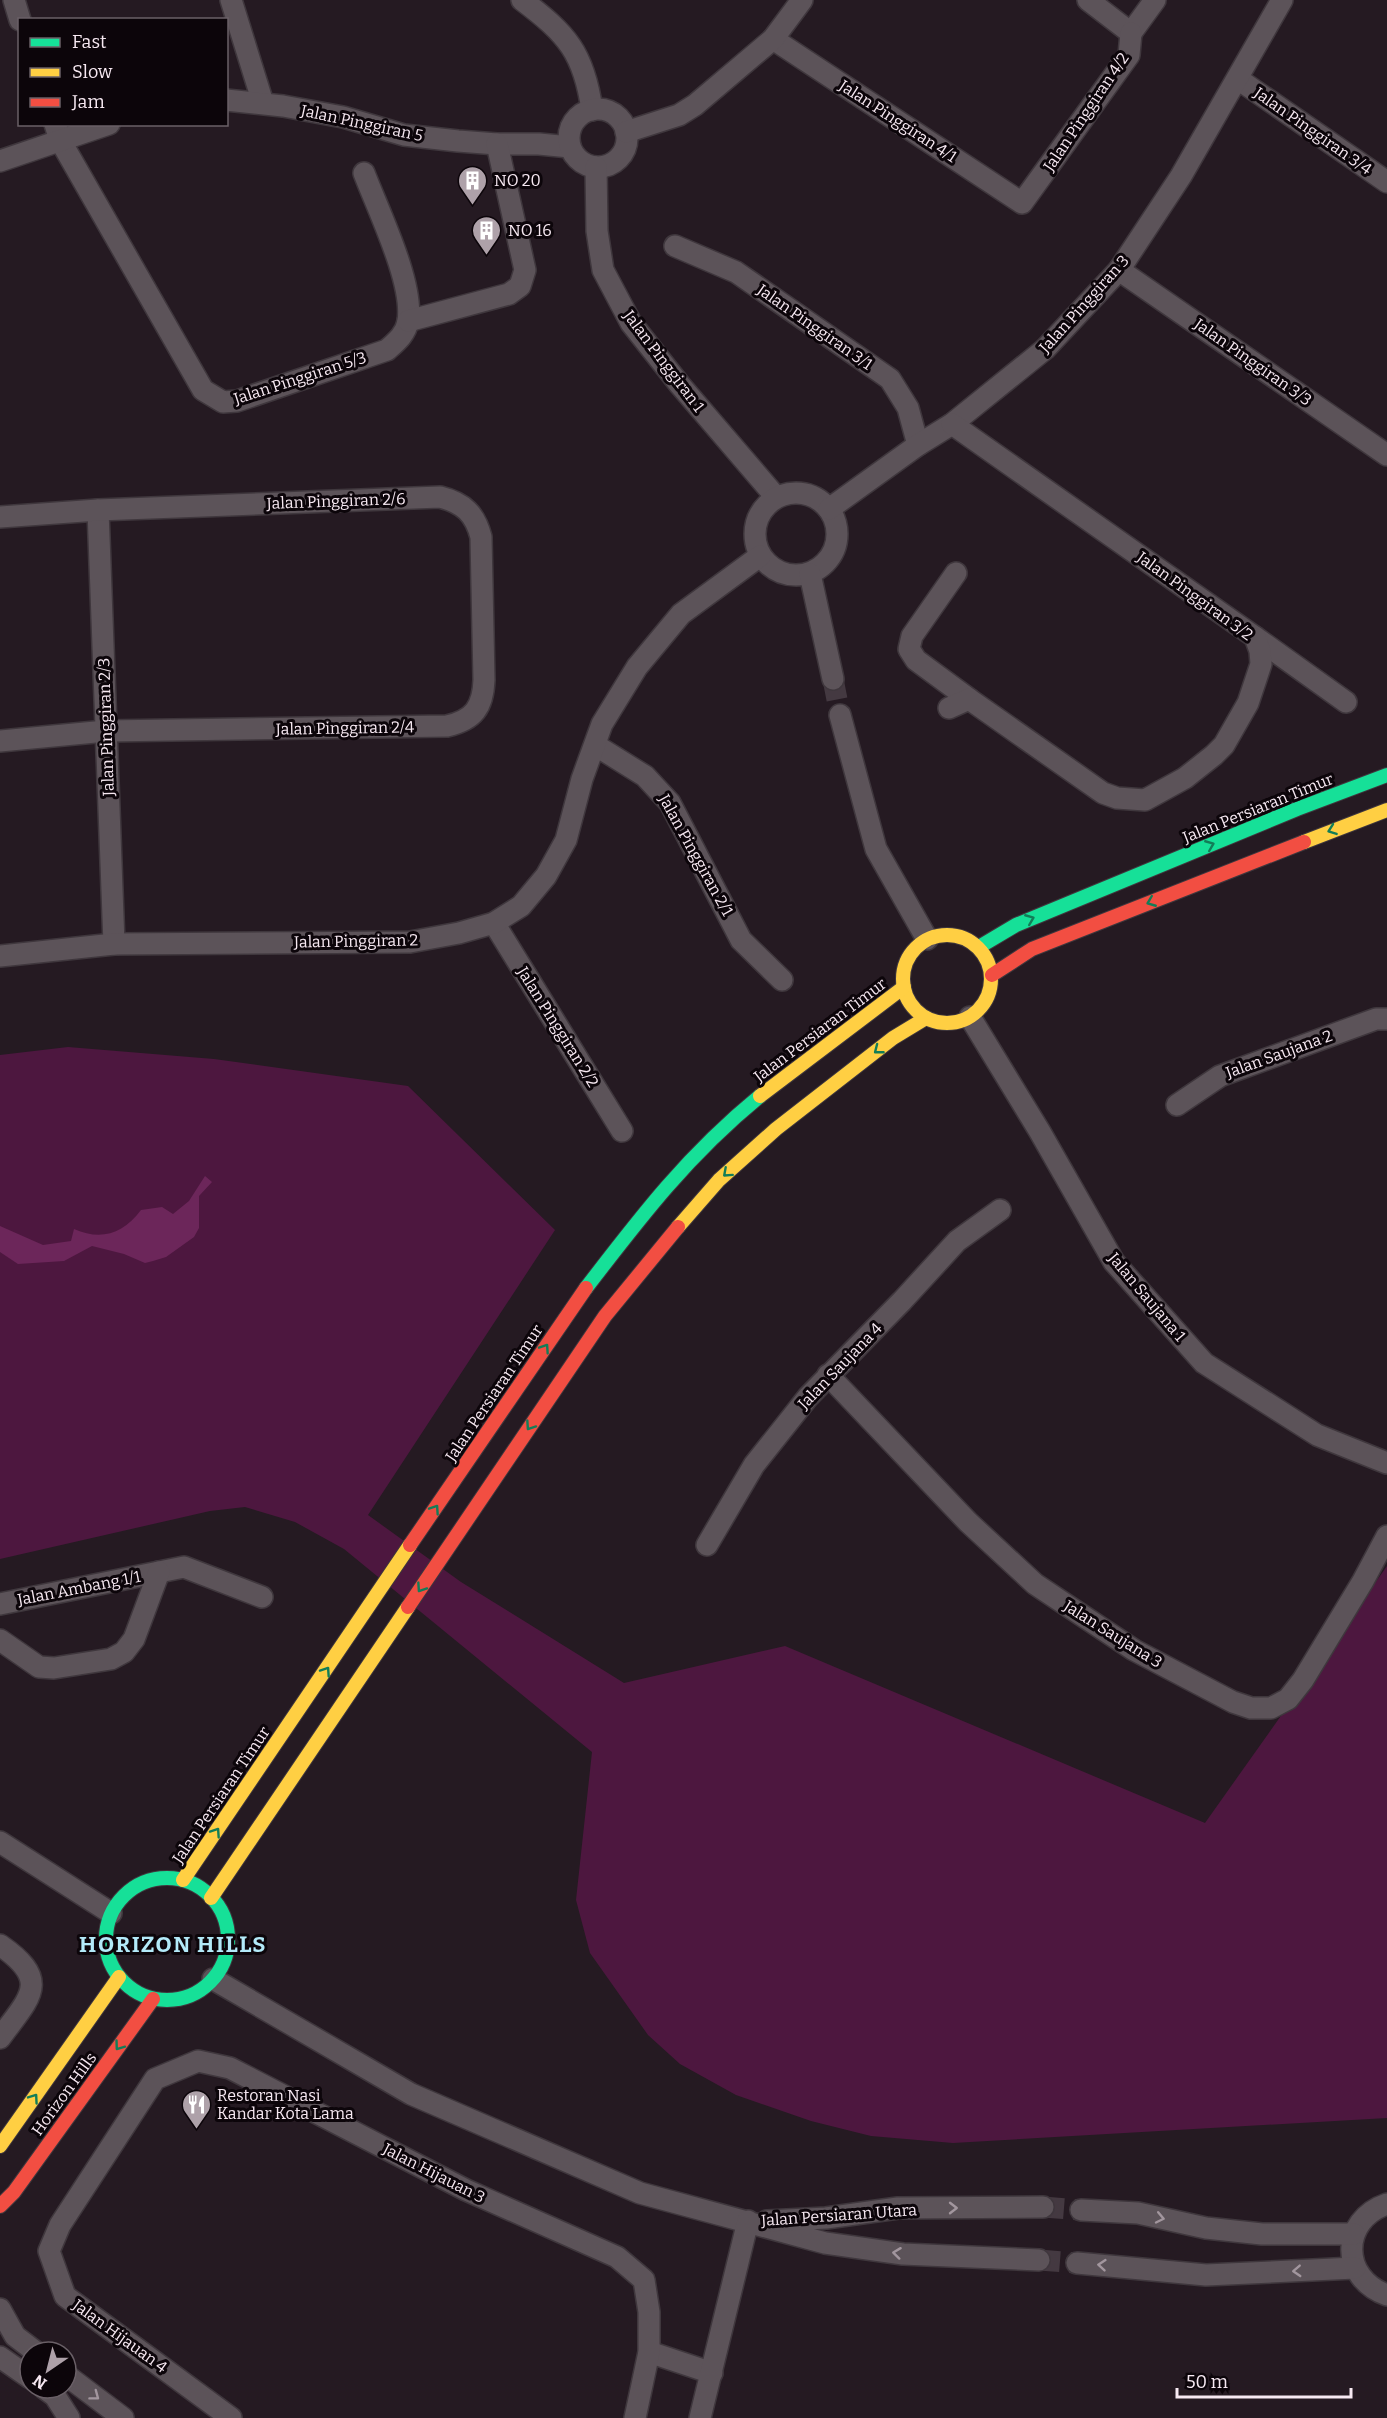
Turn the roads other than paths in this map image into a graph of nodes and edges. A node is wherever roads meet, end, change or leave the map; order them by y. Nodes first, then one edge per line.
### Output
1 (14, 0) edge
2 (231, 0) edge
3 (522, 0) edge
4 (802, 0) edge
5 (1088, 0) edge
6 (1155, 0) edge
7 (1282, 0) edge
8 (19, 18) edge
9 (1131, 33) junction
10 (773, 39) junction
11 (1238, 79) junction
12 (228, 100) edge
13 (263, 103) junction
14 (592, 110) junction
15 (96, 126) edge
16 (58, 132) edge
17 (626, 132) junction
18 (497, 144) junction
19 (570, 147) junction
20 (0, 161) edge
21 (596, 167) junction
22 (364, 173) dead end
23 (1387, 182) edge
24 (1022, 203) joint
25 (675, 246) dead end
26 (1119, 270) junction
27 (408, 321) junction
28 (952, 424) junction
29 (918, 445) junction
30 (1387, 455) edge
31 (777, 497) junction
32 (829, 509) junction
33 (98, 510) junction
34 (0, 518) edge
35 (760, 556) junction
36 (956, 573) dead end
37 (810, 574) junction
38 (484, 608) joint
39 (1255, 637) junction
40 (833, 679) tunnel mouth
41 (969, 699) junction
42 (1346, 702) dead end
43 (949, 708) dead end
44 (840, 715) tunnel mouth
45 (106, 731) junction
46 (0, 741) edge
47 (595, 745) junction
48 (1387, 776) edge
49 (1387, 810) edge
50 (494, 923) junction
51 (927, 939) junction
52 (114, 944) junction
53 (979, 948) junction
54 (0, 956) edge
55 (992, 975) junction
56 (782, 980) dead end
57 (904, 987) junction
58 (970, 1017) junction
59 (926, 1018) junction
60 (1387, 1019) edge
61 (1178, 1105) dead end
62 (622, 1131) dead end
63 (1000, 1209) dead end
64 (828, 1374) junction
65 (1387, 1463) edge
66 (1387, 1536) edge
67 (707, 1545) dead end
68 (159, 1572) junction
69 (262, 1597) dead end
70 (0, 1604) edge
71 (0, 1640) edge
72 (0, 1842) edge
73 (183, 1880) junction
74 (211, 1898) junction
75 (111, 1913) junction
76 (0, 1945) edge
77 (119, 1977) junction
78 (213, 1980) junction
79 (153, 1999) junction
80 (0, 2038) edge
81 (155, 2079) joint
82 (0, 2146) edge
83 (7, 2199) edge
84 (1387, 2204) edge
85 (1043, 2207) tunnel mouth
86 (1081, 2210) tunnel mouth
87 (0, 2219) edge
88 (748, 2221) junction
89 (1354, 2234) junction
90 (1039, 2260) tunnel mouth
91 (1077, 2263) tunnel mouth
92 (1355, 2268) junction
93 (1387, 2295) edge
94 (0, 2309) edge
95 (20, 2340) edge
96 (649, 2352) junction
97 (0, 2357) edge
98 (18, 2370) edge
99 (712, 2373) junction
100 (78, 2384) edge
101 (58, 2400) edge
102 (69, 2418) edge
103 (123, 2418) edge
104 (231, 2418) edge
105 (635, 2418) edge
106 (700, 2418) edge

1 - 8 street
2 - 13 street
3 - 14 street
4 - 10 street
5 - 9 street, Jalan Pinggiran 4/2
6 - 9 street
7 - 11 street, Jalan Pinggiran 3
9 - 24 street, Jalan Pinggiran 4/2
10 - 17 street
10 - 24 street, Jalan Pinggiran 4/1
11 - 23 street, Jalan Pinggiran 3/4
11 - 26 street, Jalan Pinggiran 3
12 - 13 street, Jalan Pinggiran 5
13 - 18 street, Jalan Pinggiran 5
14 - 17 street
14 - 19 street
15 - 16 street
16 - 20 street
16 - 27 street, Jalan Pinggiran 5/3
17 - 21 street
18 - 19 street, Jalan Pinggiran 5
18 - 27 street
19 - 21 street
21 - 31 street, Jalan Pinggiran 1
22 - 27 street
25 - 29 street, Jalan Pinggiran 3/1
26 - 28 street, Jalan Pinggiran 3
26 - 30 street, Jalan Pinggiran 3/3
28 - 29 street, Jalan Pinggiran 3
28 - 39 street, Jalan Pinggiran 3/2
29 - 32 street, Jalan Pinggiran 3
31 - 32 street
31 - 35 street
32 - 37 street
33 - 34 street, Jalan Pinggiran 2/6
33 - 38 street, Jalan Pinggiran 2/6
33 - 45 street, Jalan Pinggiran 2/3
35 - 37 street
35 - 47 street, Jalan Pinggiran 2
36 - 41 street, Jalan Pinggiran 3/2
37 - 40 street
38 - 45 street, Jalan Pinggiran 2/4
39 - 41 street, Jalan Pinggiran 3/2
39 - 42 street
41 - 43 street
44 - 51 street
45 - 46 street, Jalan Pinggiran 2/4
45 - 52 street, Jalan Pinggiran 2/3
47 - 50 street, Jalan Pinggiran 2
47 - 56 street, Jalan Pinggiran 2/1
53 -> 48 street, Jalan Persiaran Timur
49 -> 55 street
50 - 52 street, Jalan Pinggiran 2
50 - 62 street, Jalan Pinggiran 2/2
51 - 53 street
51 - 57 street, Jalan Persiaran Timur
52 - 54 street, Jalan Pinggiran 2
53 - 55 street
55 - 58 street
57 - 59 street, Jalan Persiaran Timur
73 -> 57 street, Jalan Persiaran Timur
58 - 59 street
58 - 65 street, Jalan Saujana 1
59 -> 74 street
60 - 61 street, Jalan Saujana 2
63 - 64 street, Jalan Saujana 4
64 - 66 street, Jalan Saujana 3
64 - 67 street, Jalan Saujana 4
68 - 69 street, Jalan Ambang 1/1
68 - 70 street, Jalan Ambang 1/1
68 - 71 street, Jalan Ambang 1/1
72 - 75 street
73 - 74 street
73 - 75 street
74 - 78 street
75 - 77 street
76 - 80 street
77 - 79 street
82 -> 77 street, Horizon Hills
78 - 79 street
78 - 88 street
79 -> 83 street, Horizon Hills
81 - 96 street, Jalan Hijauan 3
81 - 104 street, Jalan Hijauan 4
83 - 87 street
84 - 89 street
88 -> 85 street, Jalan Persiaran Utara
86 -> 89 street
90 -> 88 street, Jalan Persiaran Utara
88 - 99 street
89 - 92 street
92 -> 91 street
92 - 93 street
94 - 95 street
96 - 99 street
96 - 105 street
97 - 98 street
99 - 106 street
100 -> 103 street
101 - 102 street

